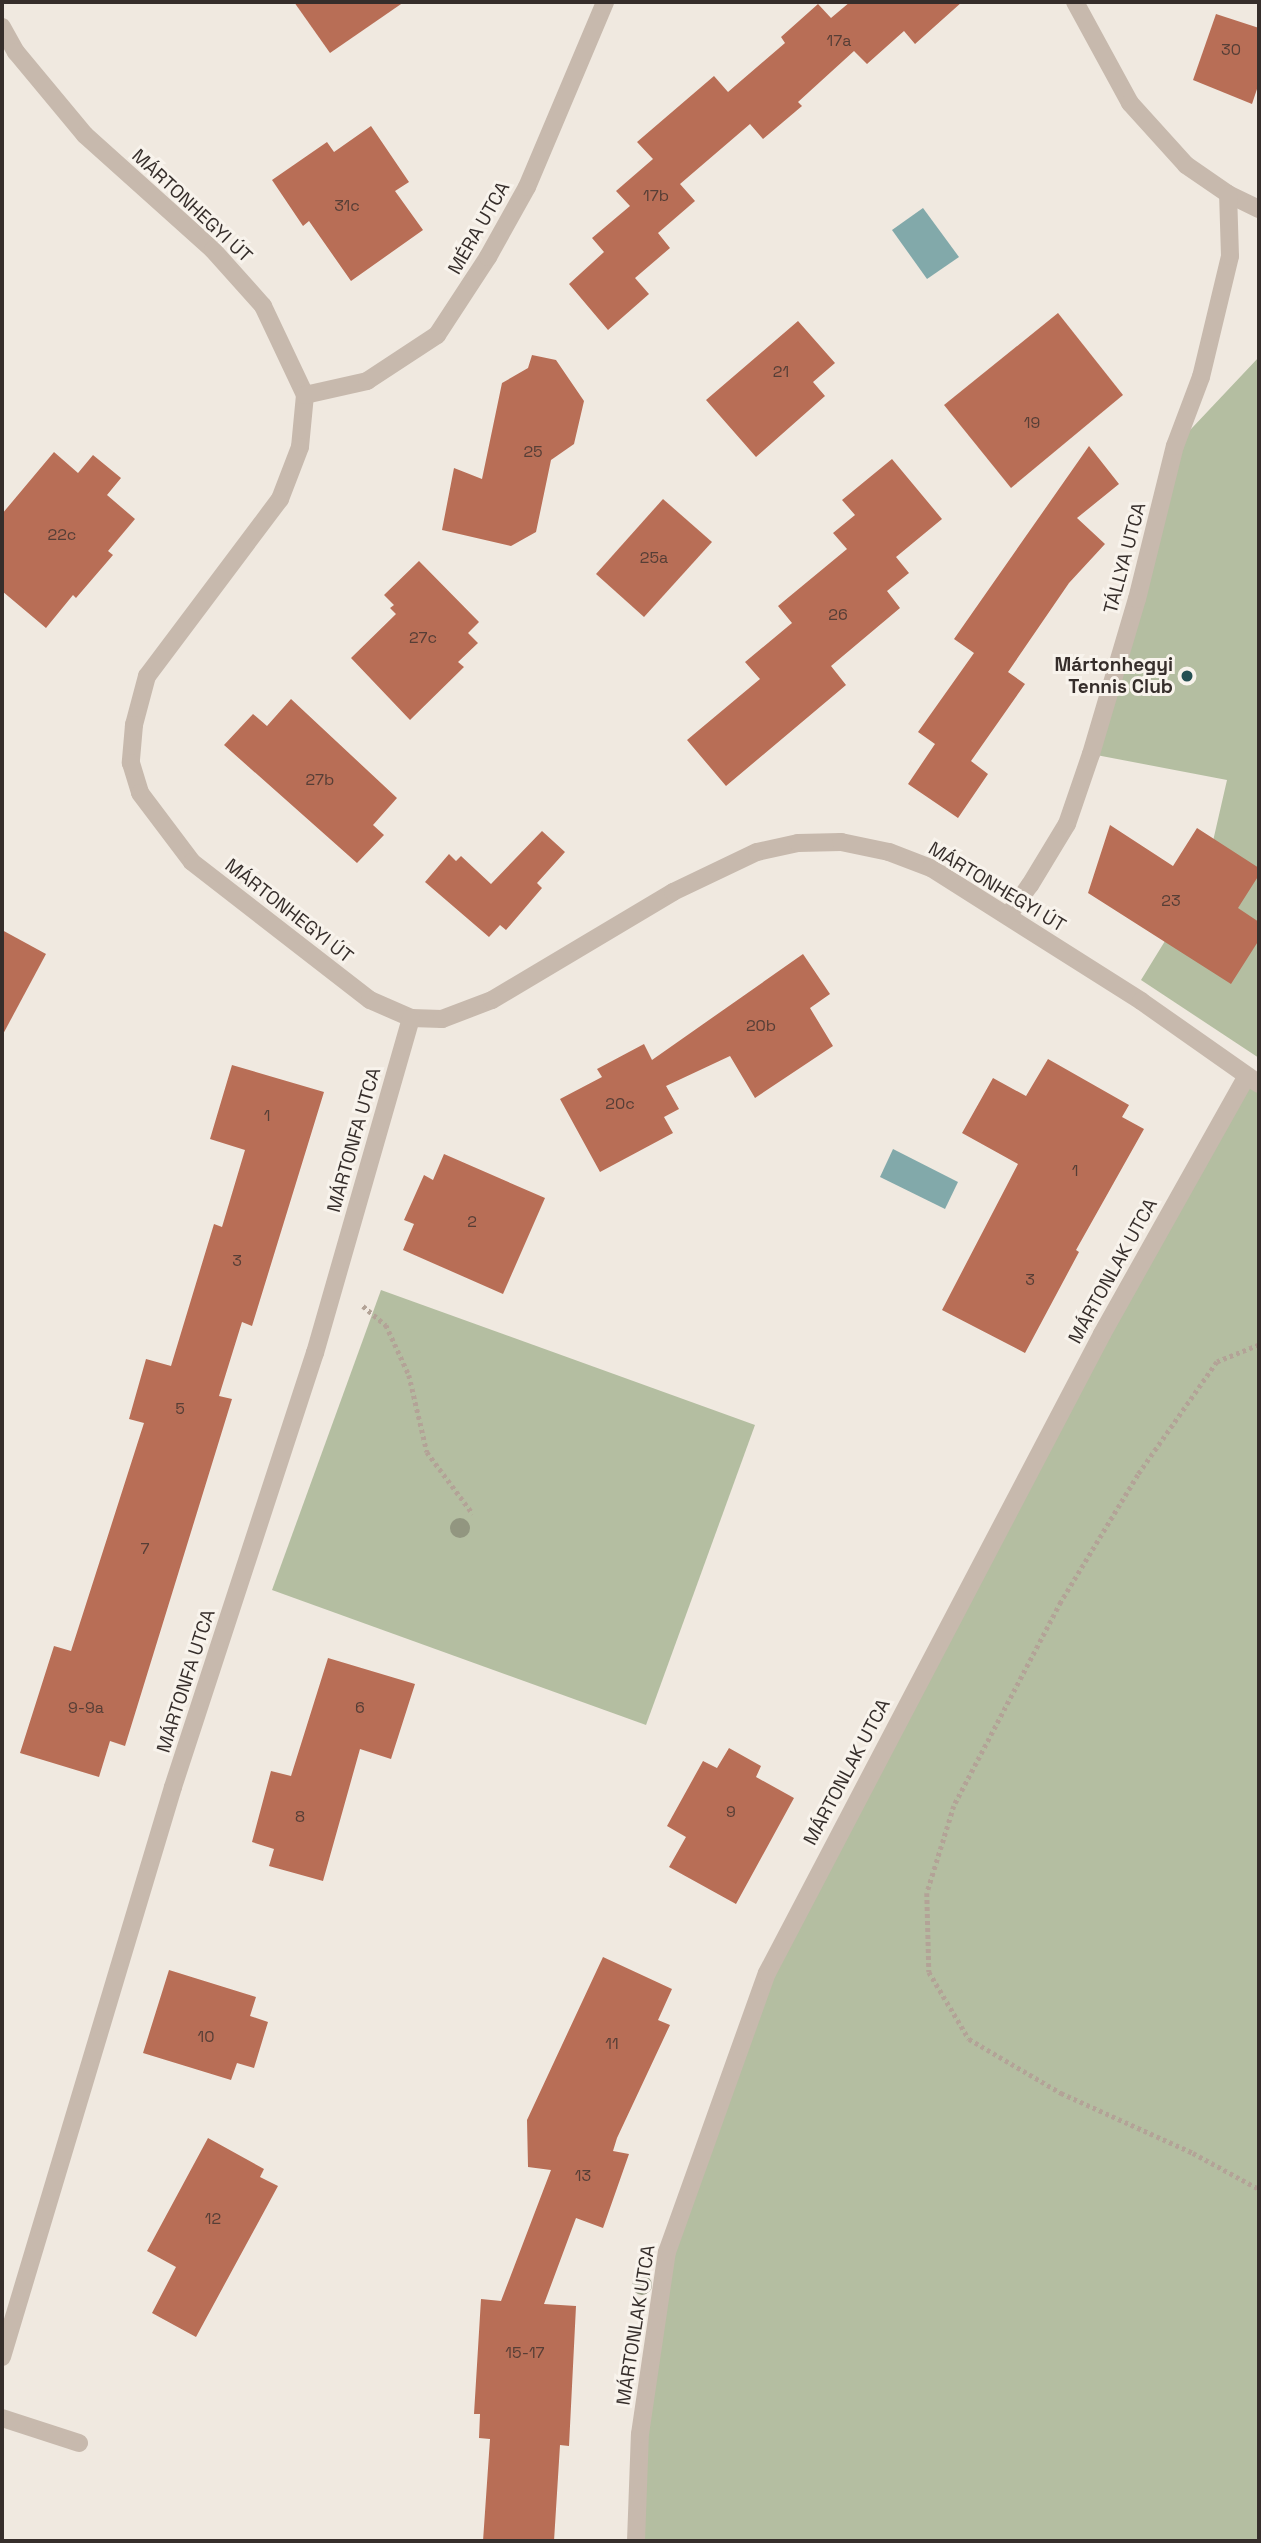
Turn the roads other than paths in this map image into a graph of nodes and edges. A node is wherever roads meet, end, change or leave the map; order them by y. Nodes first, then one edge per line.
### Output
1 (605, 2) edge
2 (1075, 2) edge
3 (2, 27) edge
4 (1228, 194) junction
5 (1259, 209) edge
6 (305, 395) junction
7 (1008, 916) junction
8 (411, 1018) junction
9 (1253, 1080) edge
10 (2, 2357) edge
11 (2, 2418) edge
12 (79, 2444) dead end
13 (636, 2541) edge

1 - 6 street, MÉRA UTCA
2 - 4 street
3 - 6 street, MÁRTONHEGYI ÚT
4 - 5 street
4 - 7 street, TÁLLYA UTCA
6 - 8 street, MÁRTONHEGYI ÚT
7 - 8 street, MÁRTONHEGYI ÚT
7 - 9 street, MÁRTONHEGYI ÚT
8 - 10 street, MÁRTONFA UTCA
9 - 13 street, MÁRTONLAK UTCA
11 - 12 street

